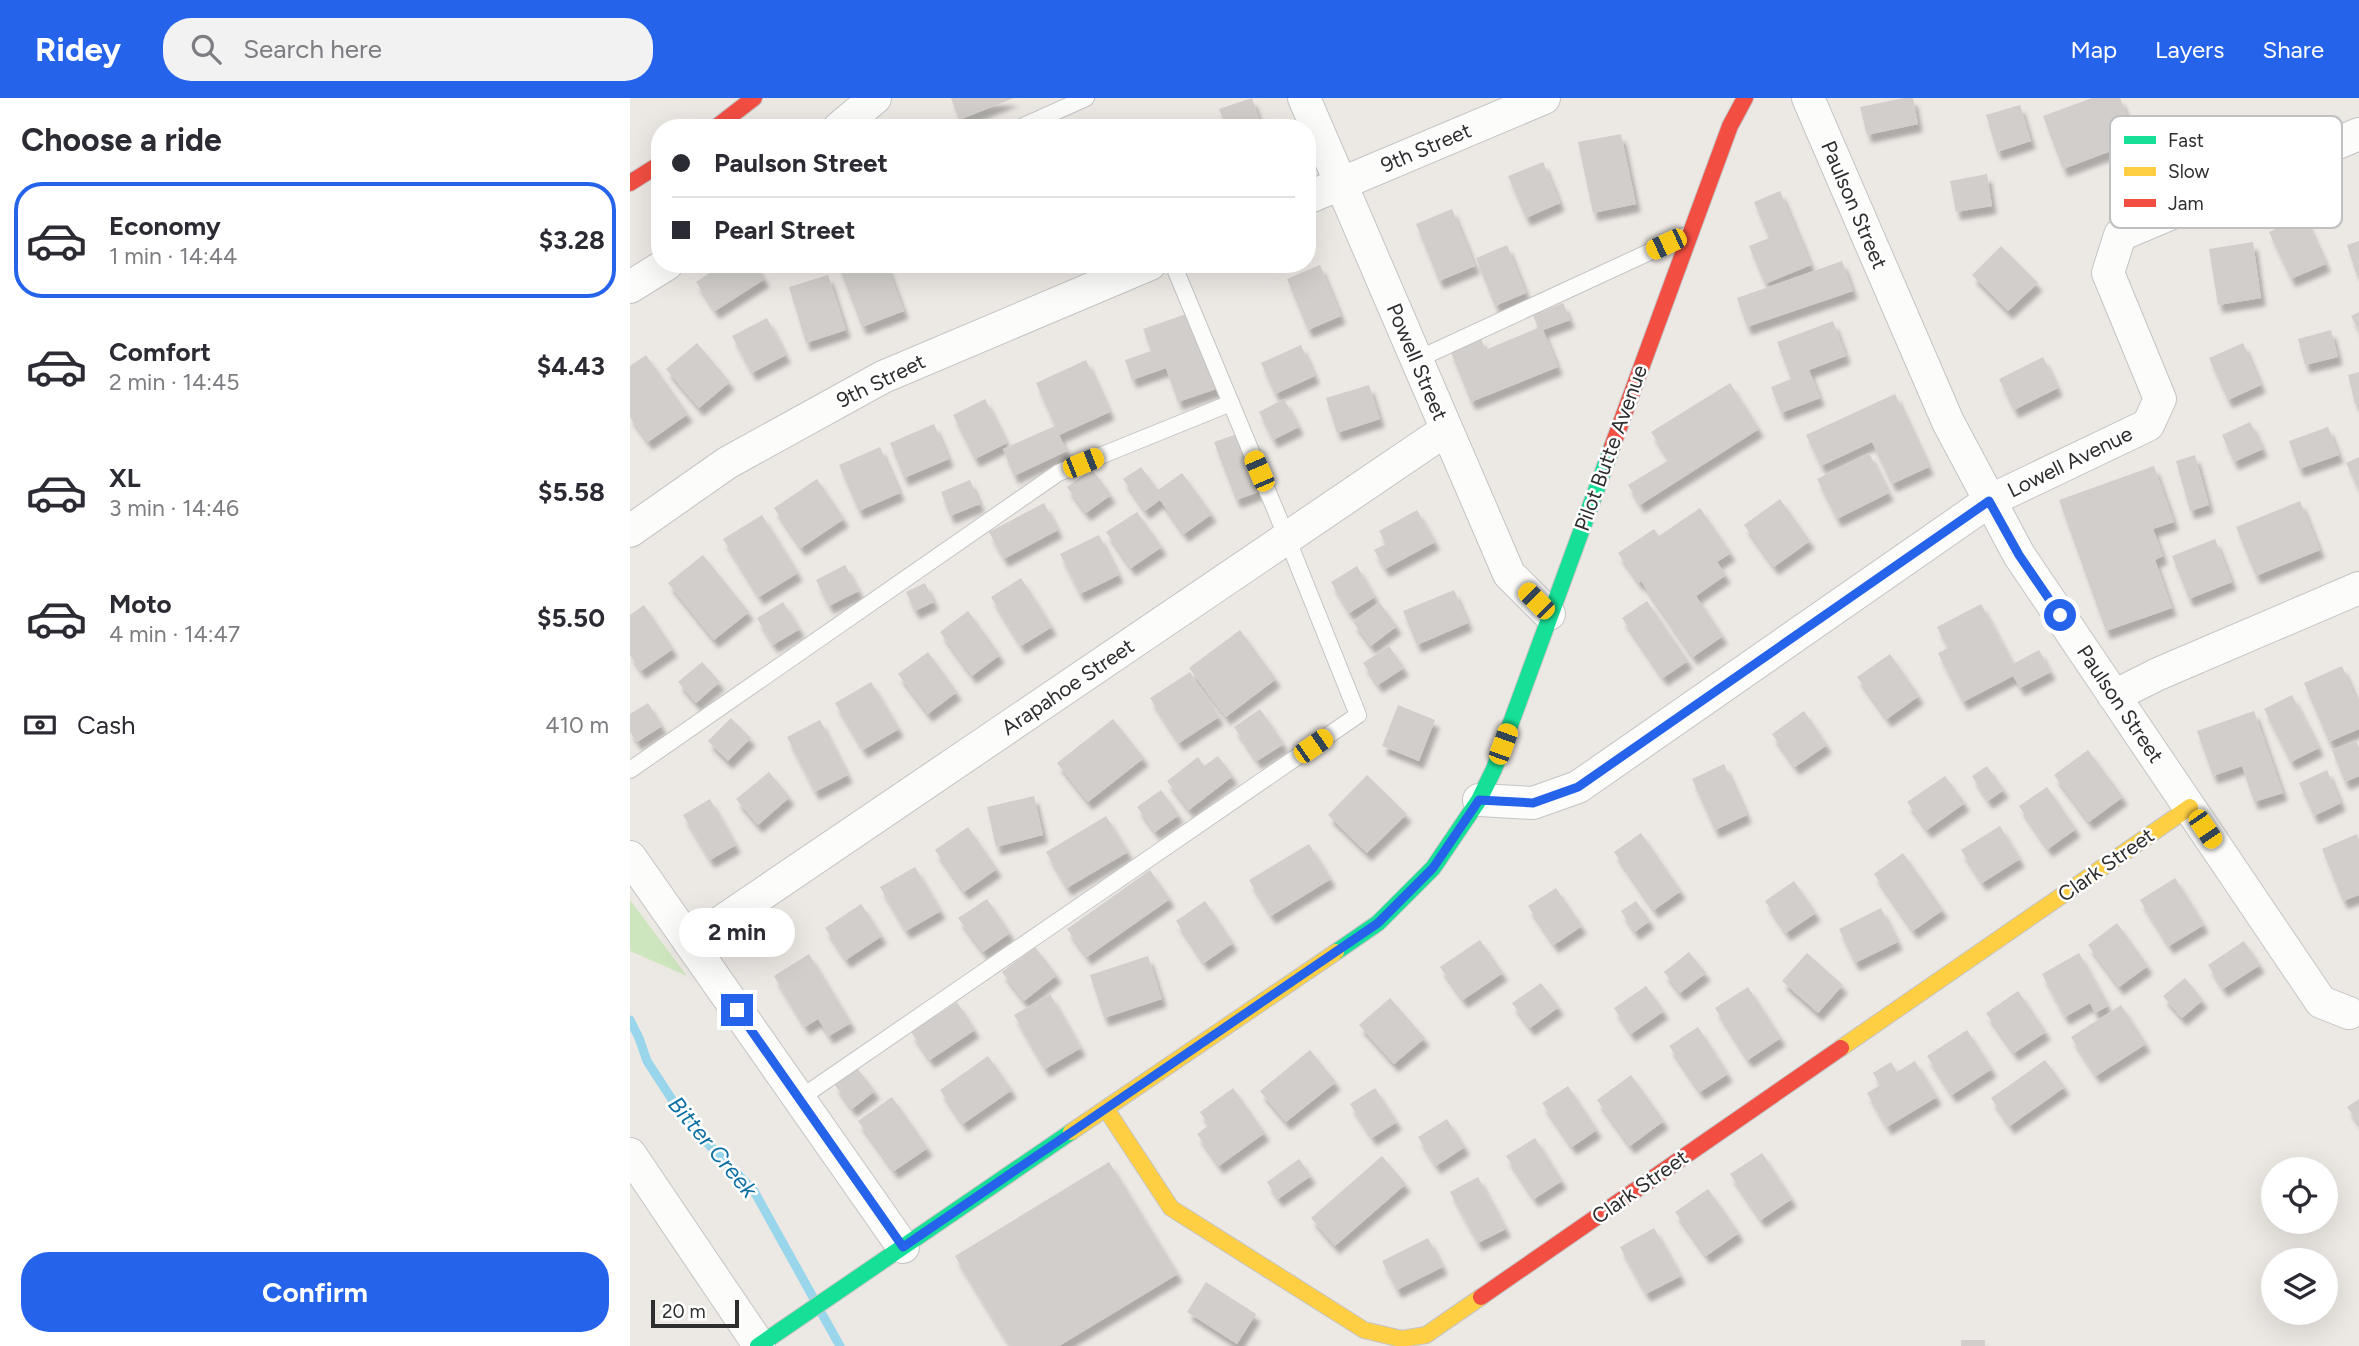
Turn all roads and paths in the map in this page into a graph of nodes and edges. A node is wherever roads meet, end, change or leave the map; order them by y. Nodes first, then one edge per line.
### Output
1 (754, 98) edge
2 (875, 98) edge
3 (1086, 98) edge
4 (1304, 98) edge
5 (1544, 98) edge
6 (1745, 98) edge
7 (1808, 98) edge
8 (727, 119) edge
9 (850, 119) edge
10 (1039, 119) edge
11 (1313, 119) edge
12 (1316, 127) edge
13 (2359, 134) edge
14 (2342, 141) edge
15 (651, 170) edge
16 (630, 183) edge
17 (1340, 184) junction
18 (1316, 194) edge
19 (2137, 228) edge
20 (1691, 232) junction
21 (653, 273) edge
22 (1129, 273) edge
23 (1177, 273) edge
24 (630, 287) edge
25 (1416, 360) junction
26 (1231, 403) junction
27 (1446, 430) junction
28 (1989, 501) junction
29 (630, 531) edge
30 (1287, 538) junction
31 (2359, 588) edge
32 (1549, 614) junction
33 (2115, 696) junction
34 (630, 770) edge
35 (1479, 800) junction
36 (2190, 807) junction
37 (630, 857) edge
38 (690, 943) junction
39 (2354, 1010) edge
40 (799, 1099) junction
41 (1107, 1109) junction
42 (630, 1154) edge
43 (890, 1256) junction
44 (762, 1343) edge

1 - 8 main road
2 - 9 street
3 - 10 lane
4 - 11 street, Powell Street
5 - 17 street, 9th Street
6 - 20 main road, Pilot Butte Avenue
7 - 28 street, Paulson Street
12 - 17 street, Powell Street
13 - 14 street, Lowell Avenue
15 - 16 main road
17 - 18 street, 9th Street
17 - 25 street, Powell Street
19 - 28 street, Lowell Avenue
20 - 25 lane
20 - 32 main road, Pilot Butte Avenue
21 - 24 street
22 - 29 street, 9th Street
23 - 26 lane
25 - 27 street, Powell Street
26 - 30 lane
26 - 34 lane
27 - 30 street, Arapahoe Street
27 - 32 street, Powell Street
28 - 33 street, Paulson Street
28 - 35 street
30 - 38 street, Arapahoe Street
30 - 40 lane
31 - 33 street
32 - 35 main road, Pilot Butte Avenue
33 - 36 street, Paulson Street
35 - 41 main road, Pilot Butte Avenue
36 - 39 street, Paulson Street
36 - 41 main road, Clark Street
37 - 38 street
38 - 40 street
40 - 43 street
41 - 43 main road, Pilot Butte Avenue
42 - 44 street
43 - 44 main road, Pilot Butte Avenue

